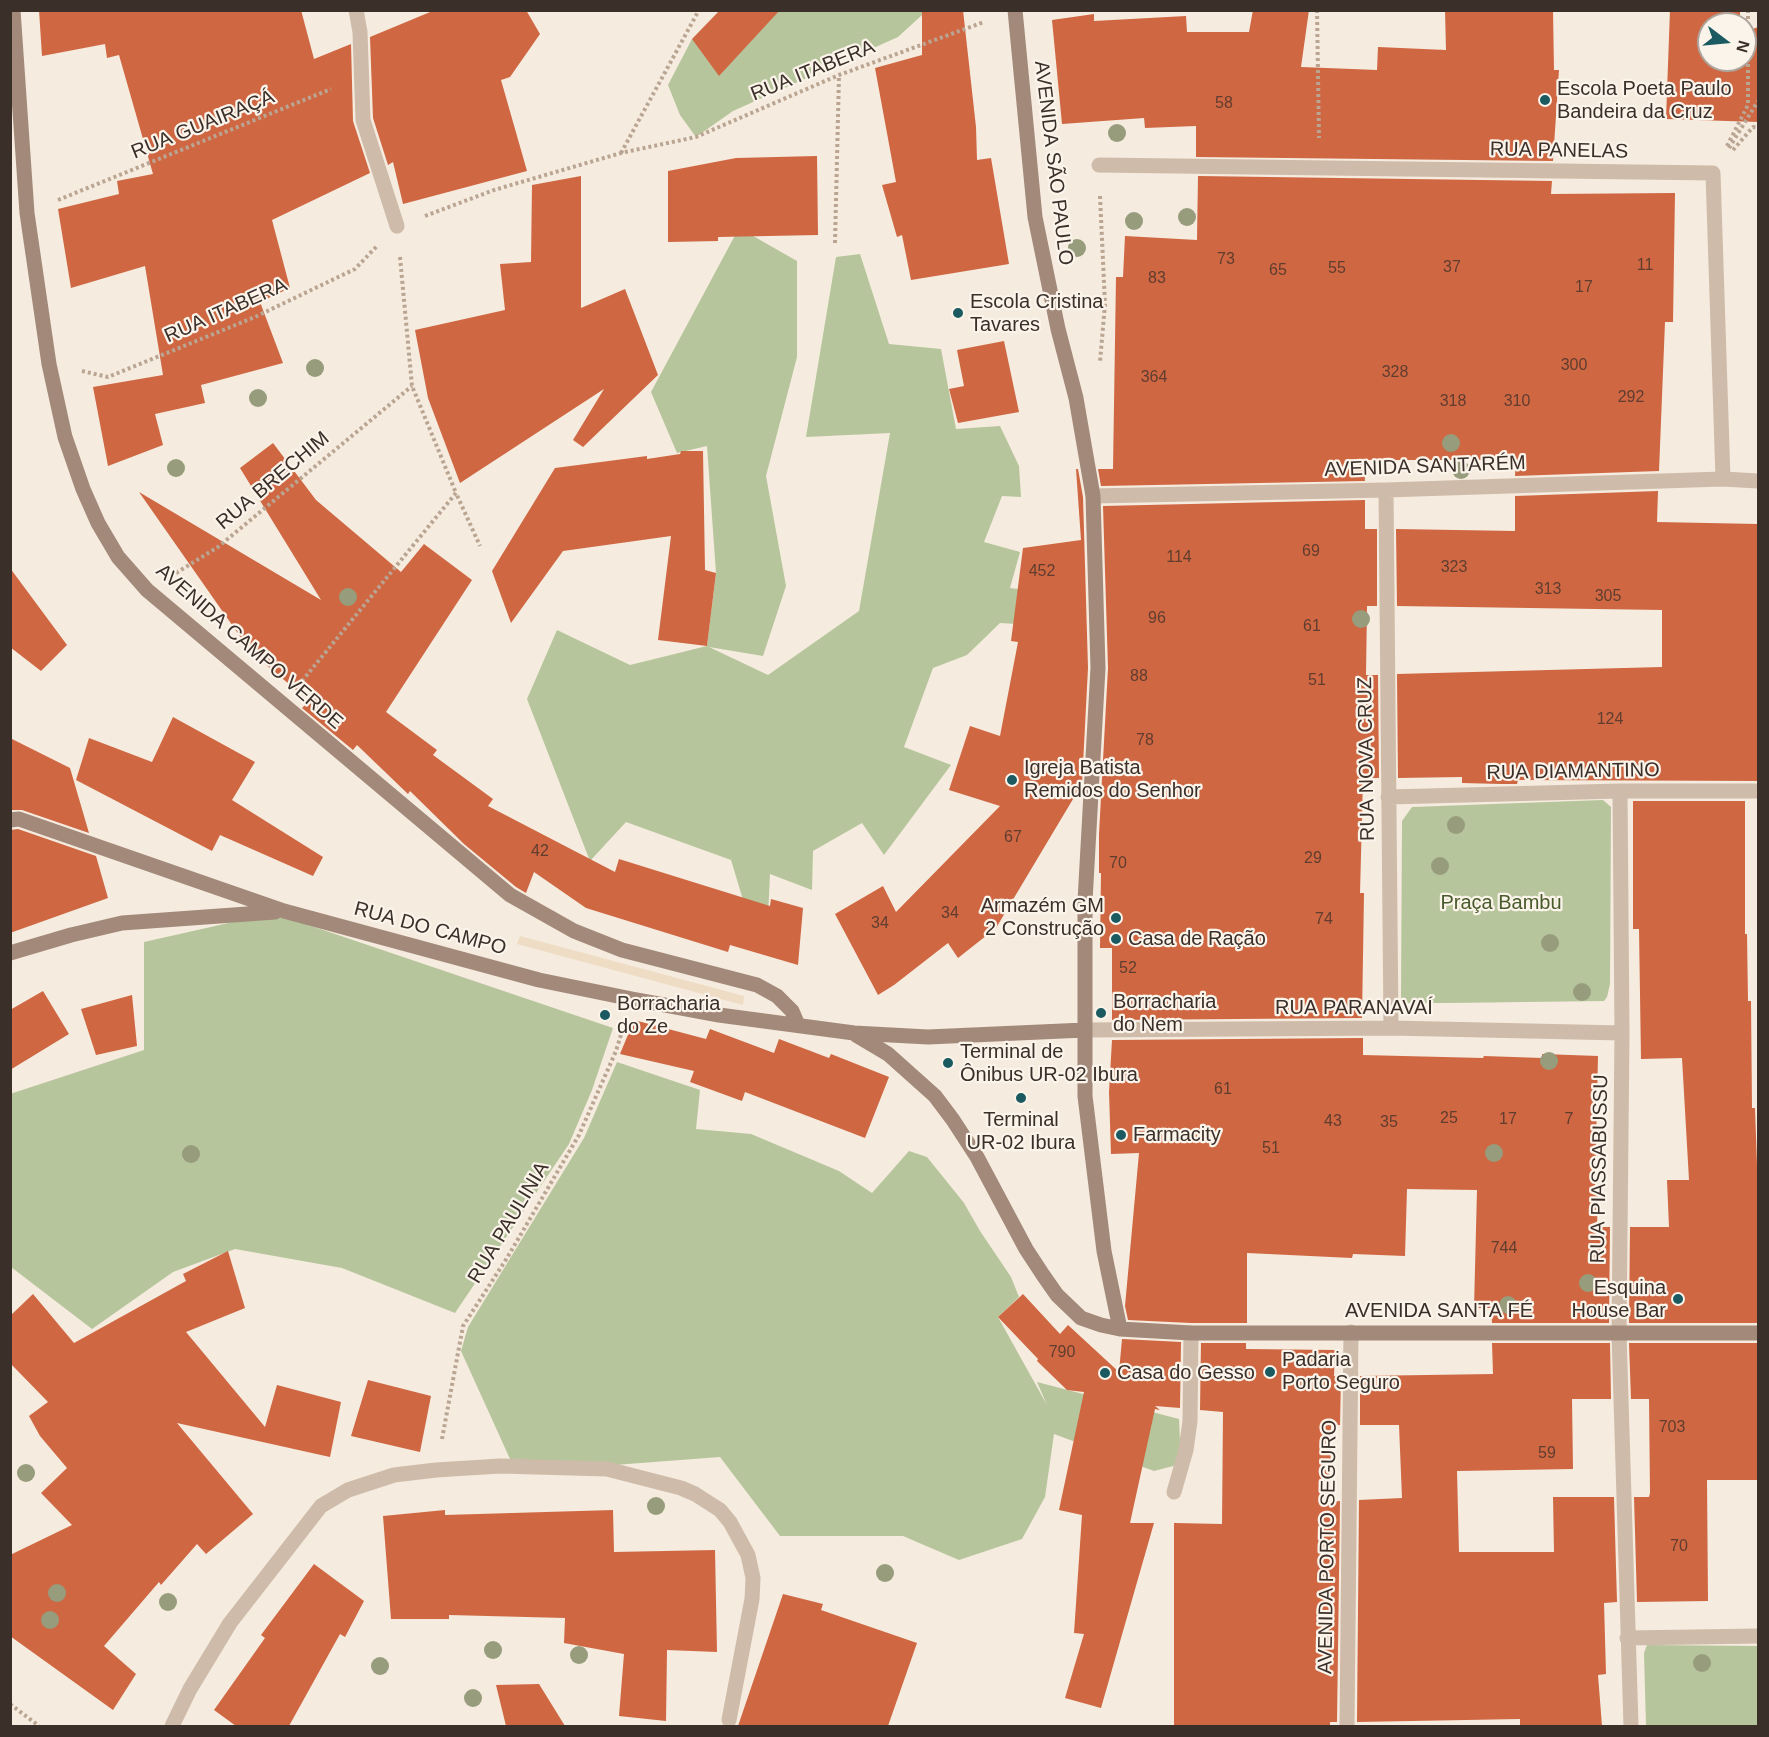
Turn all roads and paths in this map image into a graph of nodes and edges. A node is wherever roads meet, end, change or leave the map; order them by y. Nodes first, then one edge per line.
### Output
1 (13, 10) edge
2 (356, 10) edge
3 (699, 10) edge
4 (1317, 10) edge
5 (1748, 10) edge
6 (1015, 11) edge
7 (839, 75) junction
8 (334, 87) dead end
9 (1758, 101) edge
10 (621, 153) junction
11 (1100, 165) joint
12 (1320, 169) junction
13 (1713, 173) junction
14 (27, 213) junction
15 (397, 226) junction
16 (835, 243) dead end
17 (1100, 362) dead end
18 (49, 364) junction
19 (412, 386) junction
20 (1723, 480) junction
21 (1758, 481) edge
22 (1386, 490) junction
23 (456, 493) junction
24 (1093, 496) junction
25 (480, 546) dead end
26 (147, 590) junction
27 (283, 705) junction
28 (1620, 791) junction
29 (1758, 791) edge
30 (1388, 797) junction
31 (13, 817) edge
32 (284, 911) junction
33 (10, 953) edge
34 (632, 999) junction
35 (798, 1025) junction
36 (1391, 1028) junction
37 (1085, 1030) junction
38 (854, 1033) junction
39 (1622, 1033) junction
40 (1120, 1329) junction
41 (1351, 1332) junction
42 (1191, 1333) junction
43 (1758, 1333) edge
44 (1619, 1334) junction
45 (436, 1470) junction
46 (1174, 1492) dead end
47 (1758, 1636) edge
48 (1627, 1638) junction
49 (10, 1704) edge
50 (729, 1720) dead end
51 (39, 1726) edge
52 (172, 1726) edge
53 (1347, 1726) edge
54 (1631, 1726) edge

1 - 14 main road, AVENIDA CAMPO VERDE
2 - 15 street
3 - 10 path
4 - 12 path
5 - 13 path
6 - 7 path, RUA ITABERA
6 - 24 main road, AVENIDA SÃO PAULO
7 - 10 path, RUA ITABERA
7 - 16 path
8 - 14 path, RUA GUAIRAÇÁ
9 - 13 path
10 - 15 path, RUA ITABERA
11 - 12 street, RUA PANELAS
11 - 17 path
12 - 13 street, RUA PANELAS
13 - 20 street
14 - 18 main road, AVENIDA CAMPO VERDE
15 - 18 path, RUA ITABERA
15 - 19 path
18 - 26 main road, AVENIDA CAMPO VERDE
19 - 23 path
19 - 26 path, RUA BRECHIM
20 - 21 street, AVENIDA SANTARÉM
20 - 22 street, AVENIDA SANTARÉM
22 - 24 street, AVENIDA SANTARÉM
22 - 30 street, RUA NOVA CRUZ
23 - 25 path
23 - 27 path
24 - 37 main road, AVENIDA SÃO PAULO
26 - 27 main road, AVENIDA CAMPO VERDE
27 - 35 main road, AVENIDA CAMPO VERDE
28 - 29 street, RUA DIAMANTINO
28 - 30 street, RUA DIAMANTINO
28 - 39 street, RUA PIASSABUSSU
30 - 36 street, RUA NOVA CRUZ
31 - 32 main road, RUA DO CAMPO
32 - 33 main road
32 - 34 main road, RUA DO CAMPO
34 - 35 main road, RUA DO CAMPO
34 - 45 path, RUA PAULINIA
35 - 38 main road, RUA DO CAMPO
36 - 37 street, RUA PARANAVAÍ
36 - 39 street, RUA PARANAVAÍ
37 - 38 main road, RUA DO CAMPO
37 - 40 main road, AVENIDA SÃO PAULO
38 - 40 main road, AVENIDA SANTA FÉ
39 - 44 street, RUA PIASSABUSSU
40 - 42 main road, AVENIDA SANTA FÉ
41 - 42 main road, AVENIDA SANTA FÉ
41 - 44 main road, AVENIDA SANTA FÉ
41 - 53 street, AVENIDA PORTO SEGURO
42 - 46 street
43 - 44 main road, AVENIDA SANTA FÉ
44 - 48 street, RUA PIASSABUSSU
45 - 50 street
45 - 52 street
47 - 48 street
48 - 54 street, RUA PIASSABUSSU
49 - 51 path

